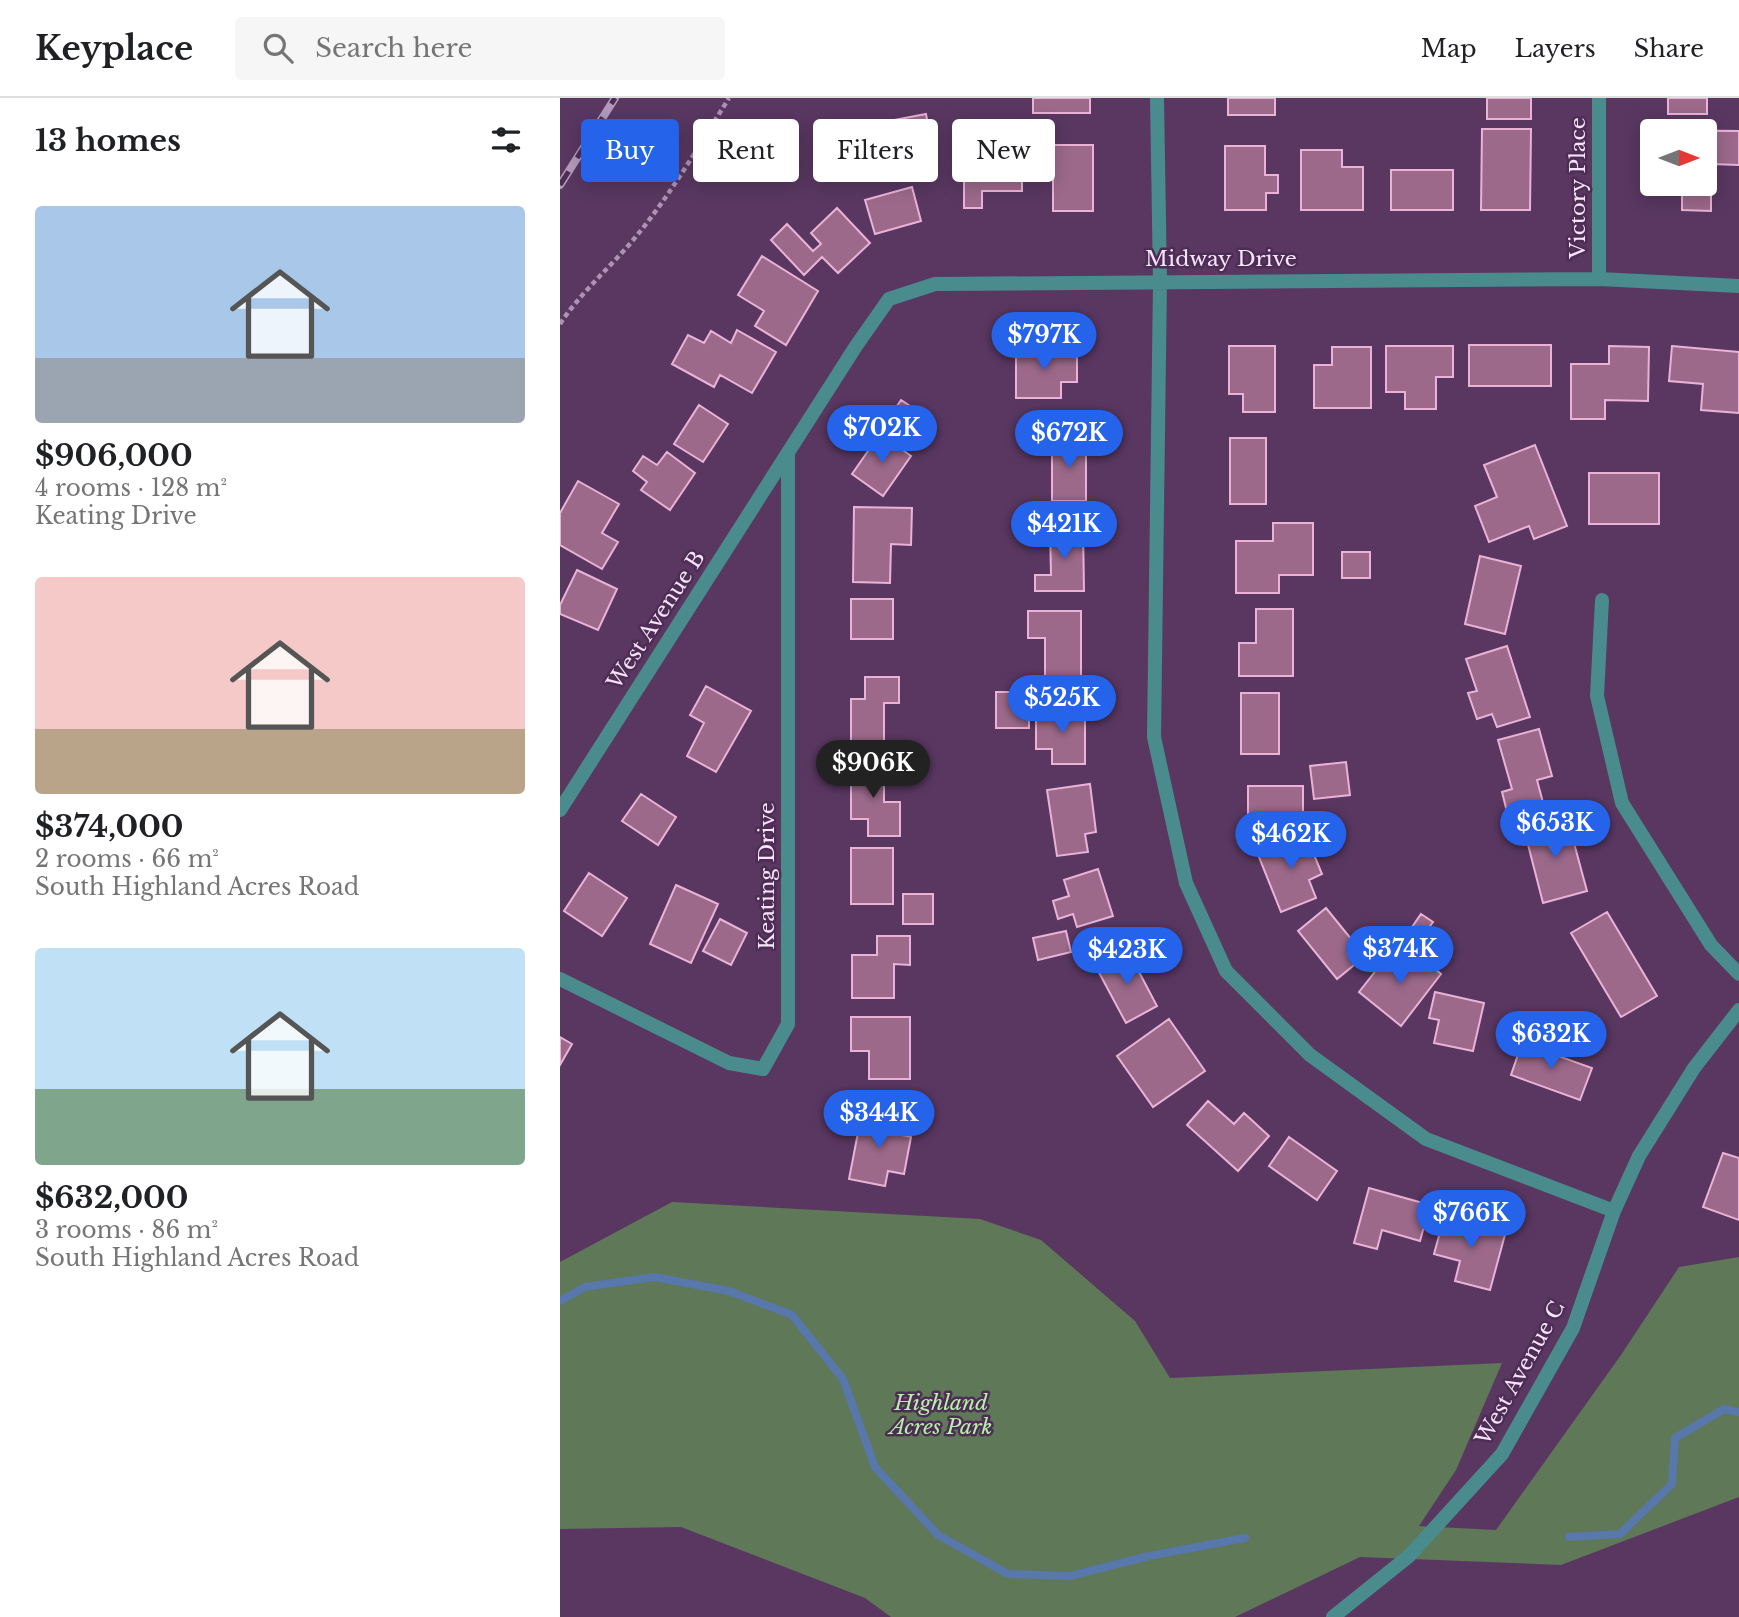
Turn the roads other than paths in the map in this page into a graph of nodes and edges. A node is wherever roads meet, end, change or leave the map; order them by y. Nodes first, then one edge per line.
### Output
1 (1157, 98) edge
2 (1600, 98) edge
3 (1599, 279) junction
4 (1160, 281) junction
5 (1739, 286) edge
6 (788, 452) junction
7 (1602, 600) dead end
8 (560, 810) edge
9 (1739, 974) edge
10 (560, 979) edge
11 (1739, 1010) edge
12 (1615, 1211) junction
13 (1333, 1617) edge

1 - 4 street
2 - 3 street, Victory Place
3 - 4 street, Midway Drive
3 - 5 street, Midway Drive
4 - 6 street, Midway Drive
4 - 12 street
6 - 8 street, West Avenue B
6 - 10 street, Keating Drive
7 - 9 street
11 - 12 street, West Avenue C
12 - 13 street, West Avenue C

